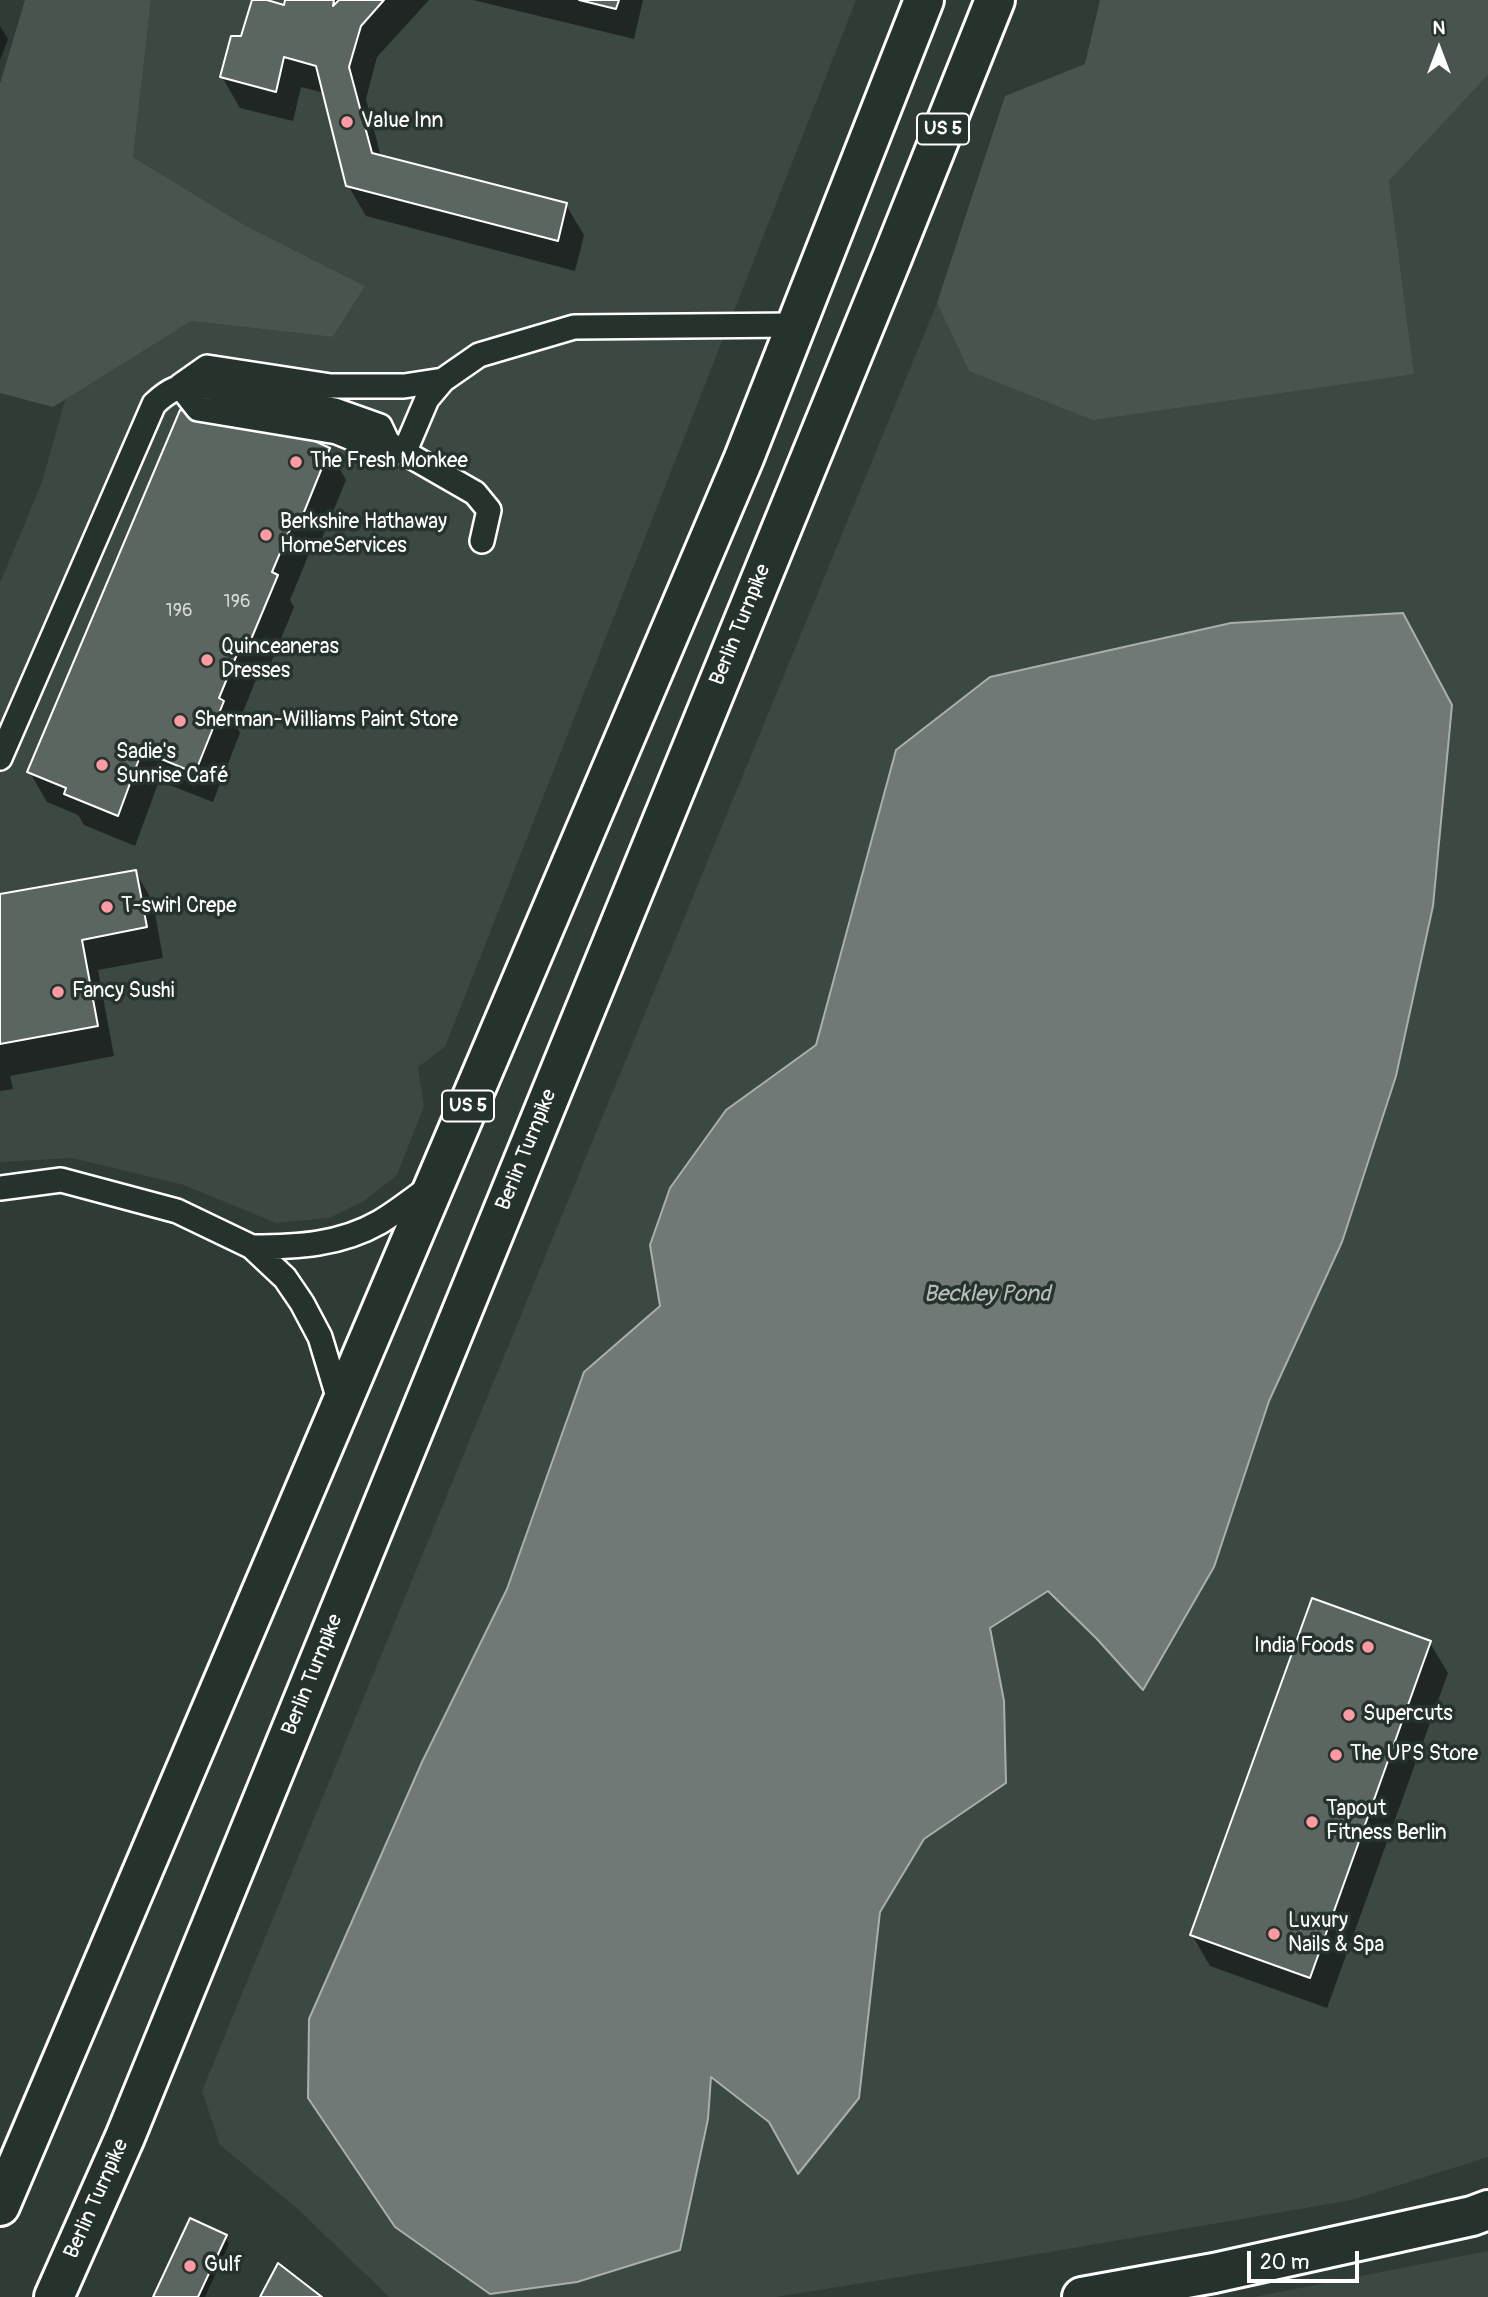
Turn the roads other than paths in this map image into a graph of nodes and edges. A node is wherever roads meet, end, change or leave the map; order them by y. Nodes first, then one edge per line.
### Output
1 (924, 0) edge
2 (995, 0) edge
3 (796, 326) junction
4 (443, 380) junction
5 (180, 386) junction
6 (396, 448) junction
7 (744, 458) junction
8 (799, 485) junction
9 (482, 541) dead end
10 (0, 758) edge
11 (435, 1183) junction
12 (0, 1188) edge
13 (252, 1247) junction
14 (341, 1405) junction
15 (0, 2206) edge
16 (1488, 2210) edge
17 (54, 2297) edge
18 (1082, 2297) edge

1 - 3 main road, US 5
2 - 8 main road, Berlin Turnpike / US 5
3 - 4 lane
3 - 7 main road, US 5
4 - 5 lane
4 - 6 lane
5 - 6 lane
5 - 10 lane
6 - 9 lane
7 - 8 main road
7 - 11 main road, US 5
8 - 17 main road, Berlin Turnpike / US 5
11 - 13 lane
11 - 14 main road, US 5
12 - 13 lane
13 - 14 lane
14 - 15 main road, US 5
16 - 18 main road

